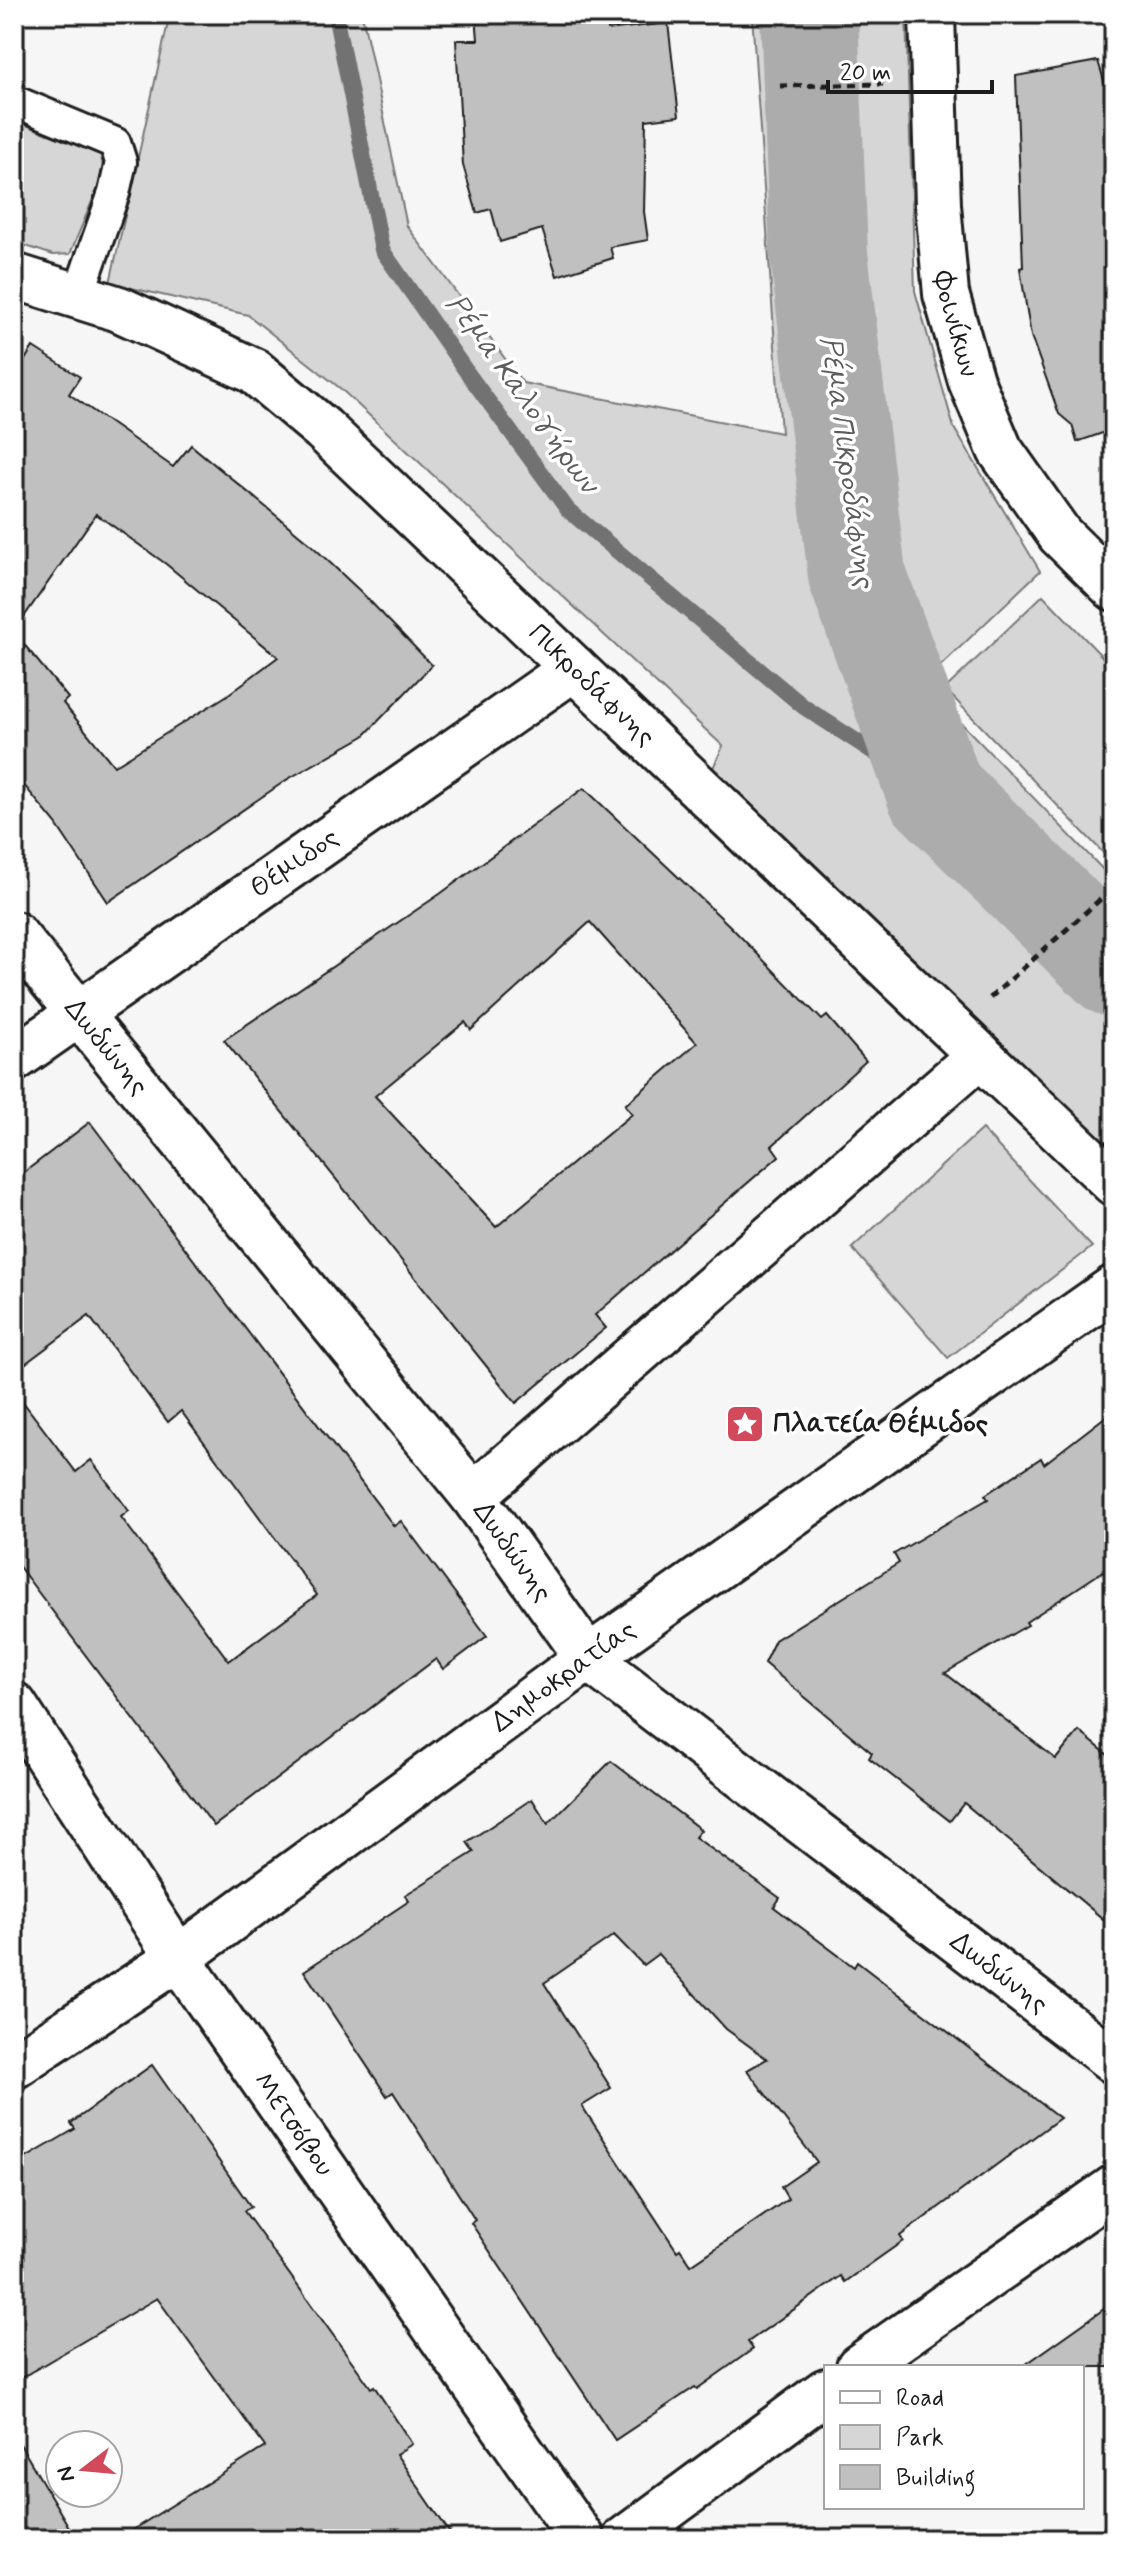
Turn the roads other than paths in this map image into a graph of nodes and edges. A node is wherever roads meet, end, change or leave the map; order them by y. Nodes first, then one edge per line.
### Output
1 (932, 14) edge
2 (14, 101) edge
3 (14, 276) edge
4 (78, 296) junction
5 (1114, 588) edge
6 (574, 668) junction
7 (14, 934) edge
8 (78, 1013) junction
9 (980, 1055) junction
10 (14, 1059) edge
11 (1114, 1183) edge
12 (1114, 1288) edge
13 (473, 1496) junction
14 (588, 1658) junction
15 (14, 1705) edge
16 (178, 1958) junction
17 (1114, 2061) edge
18 (14, 2066) edge
19 (1114, 2188) edge
20 (862, 2365) edge
21 (824, 2392) edge
22 (582, 2539) edge
23 (625, 2539) edge

1 - 5 street, Φοινίκων
2 - 4 lane
3 - 4 street, Πικροδάφνης
4 - 6 street, Πικροδάφνης
6 - 8 street, Θέμιδος
6 - 9 street, Πικροδάφνης
7 - 8 street, Δωδώνης
8 - 10 street, Θέμιδος
8 - 13 street, Δωδώνης
9 - 11 street, Πικροδάφνης
9 - 13 street
12 - 14 street, Δημοκρατίας
13 - 14 street, Δωδώνης
14 - 16 street, Δημοκρατίας
14 - 17 street, Δωδώνης
15 - 16 street, Μετσόβου
16 - 18 street, Δημοκρατίας
16 - 22 street, Μετσόβου
19 - 20 street
21 - 23 street

